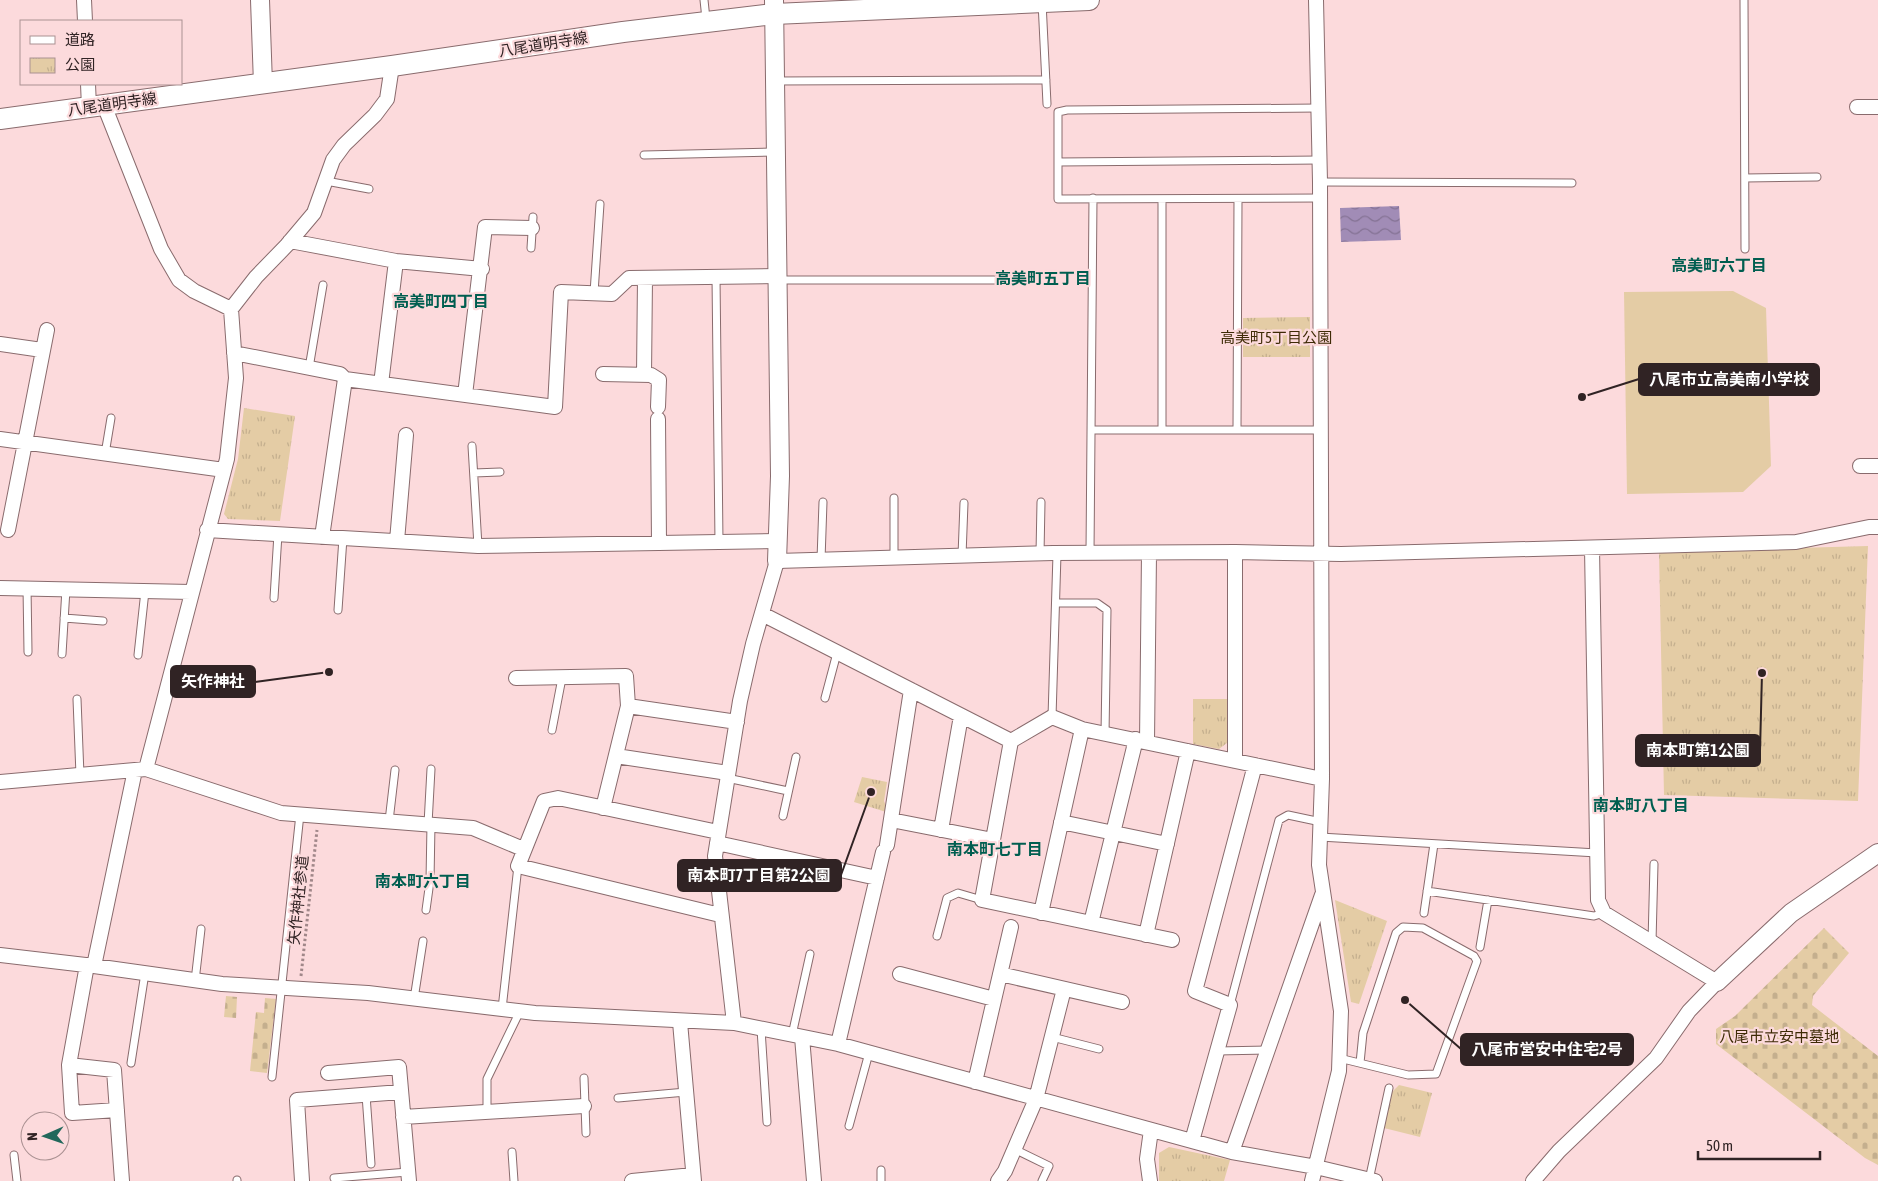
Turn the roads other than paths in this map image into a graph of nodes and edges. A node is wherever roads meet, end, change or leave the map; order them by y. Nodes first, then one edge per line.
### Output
1 (84, 0) edge
2 (260, 0) edge
3 (704, 0) edge
4 (1089, 0) edge
5 (1316, 0) edge
6 (1744, 0) edge
7 (1042, 2) junction
8 (834, 6) edge
9 (774, 7) edge
10 (85, 20) edge
11 (706, 22) junction
12 (392, 66) junction
13 (1046, 80) junction
14 (775, 81) junction
15 (263, 84) junction
16 (88, 85) edge
17 (1046, 104) dead end
18 (96, 106) junction
19 (1857, 107) dead end
20 (1878, 107) edge
21 (1318, 108) junction
22 (0, 119) edge
23 (776, 152) junction
24 (644, 154) dead end
25 (1319, 160) junction
26 (1058, 162) junction
27 (1817, 177) dead end
28 (1745, 178) junction
29 (326, 181) junction
30 (1320, 182) junction
31 (1572, 183) dead end
32 (370, 189) dead end
33 (1093, 198) junction
34 (1320, 198) junction
35 (1162, 199) junction
36 (1238, 199) junction
37 (600, 204) dead end
38 (532, 222) joint
39 (290, 241) junction
40 (531, 248) dead end
41 (1746, 249) dead end
42 (396, 261) junction
43 (482, 269) junction
44 (716, 277) junction
45 (644, 278) junction
46 (778, 278) junction
47 (1030, 280) dead end
48 (323, 285) dead end
49 (594, 293) junction
50 (231, 308) junction
51 (47, 330) dead end
52 (0, 344) edge
53 (42, 350) junction
54 (234, 353) junction
55 (309, 368) junction
56 (603, 374) dead end
57 (644, 375) junction
58 (345, 379) junction
59 (381, 384) junction
60 (465, 395) junction
61 (111, 418) dead end
62 (1092, 430) junction
63 (1162, 430) junction
64 (1237, 430) junction
65 (1320, 430) junction
66 (406, 435) dead end
67 (0, 439) edge
68 (25, 442) junction
69 (472, 446) dead end
70 (105, 454) junction
71 (1860, 466) dead end
72 (1878, 466) edge
73 (224, 470) junction
74 (500, 472) dead end
75 (474, 473) junction
76 (894, 498) dead end
77 (823, 502) dead end
78 (1041, 502) dead end
79 (964, 503) dead end
80 (1878, 527) edge
81 (8, 530) dead end
82 (206, 530) junction
83 (278, 534) junction
84 (322, 537) junction
85 (343, 538) junction
86 (397, 541) junction
87 (777, 541) junction
88 (719, 542) junction
89 (659, 543) junction
90 (478, 546) junction
91 (1592, 548) junction
92 (1149, 552) junction
93 (1235, 552) junction
94 (1090, 553) junction
95 (1320, 553) junction
96 (1040, 554) junction
97 (1057, 554) junction
98 (962, 556) junction
99 (894, 558) junction
100 (821, 560) junction
101 (777, 561) junction
102 (0, 588) edge
103 (27, 588) junction
104 (66, 589) junction
105 (144, 591) junction
106 (191, 592) junction
107 (274, 598) dead end
108 (1056, 603) junction
109 (338, 610) dead end
110 (762, 614) junction
111 (64, 618) junction
112 (103, 621) dead end
113 (28, 652) dead end
114 (837, 652) junction
115 (62, 654) dead end
116 (138, 655) dead end
117 (516, 678) dead end
118 (562, 678) junction
119 (911, 690) junction
120 (825, 698) dead end
121 (77, 699) dead end
122 (628, 706) junction
123 (961, 716) junction
124 (1052, 717) junction
125 (737, 722) junction
126 (1082, 729) junction
127 (552, 730) dead end
128 (1105, 734) junction
129 (1141, 740) junction
130 (1011, 741) junction
131 (1188, 750) junction
132 (616, 756) junction
133 (796, 757) dead end
134 (1234, 760) junction
135 (1255, 765) junction
136 (431, 769) dead end
137 (140, 770) junction
138 (395, 770) dead end
139 (80, 775) junction
140 (728, 775) junction
141 (1322, 779) junction
142 (0, 782) edge
143 (788, 791) junction
144 (604, 808) junction
145 (300, 814) junction
146 (783, 816) dead end
147 (388, 820) junction
148 (890, 820) junction
149 (1061, 822) junction
150 (1321, 822) junction
151 (430, 824) junction
152 (941, 830) junction
153 (1113, 833) junction
154 (1320, 837) junction
155 (717, 838) junction
156 (993, 840) junction
157 (1166, 844) junction
158 (1434, 844) junction
159 (523, 849) junction
160 (1597, 853) junction
161 (1878, 853) edge
162 (1654, 864) dead end
163 (518, 866) junction
164 (876, 878) junction
165 (1427, 891) junction
166 (1323, 892) junction
167 (982, 900) junction
168 (1488, 900) junction
169 (426, 910) dead end
170 (1424, 912) dead end
171 (1604, 912) junction
172 (1041, 913) junction
173 (720, 915) junction
174 (1091, 923) junction
175 (1011, 927) dead end
176 (201, 929) dead end
177 (1146, 935) junction
178 (937, 936) dead end
179 (1172, 940) dead end
180 (423, 941) dead end
181 (1652, 942) junction
182 (1480, 947) dead end
183 (810, 954) dead end
184 (0, 955) edge
185 (90, 965) junction
186 (145, 973) junction
187 (900, 974) dead end
188 (1000, 974) junction
189 (195, 980) junction
190 (1717, 982) junction
191 (282, 988) junction
192 (1064, 989) junction
193 (414, 999) junction
194 (994, 999) junction
195 (1122, 1002) dead end
196 (1230, 1005) junction
197 (502, 1009) junction
198 (520, 1012) junction
199 (680, 1022) junction
200 (734, 1023) junction
201 (761, 1029) junction
202 (797, 1036) junction
203 (1052, 1037) junction
204 (838, 1044) junction
205 (1099, 1048) dead end
206 (1268, 1050) junction
207 (1217, 1051) junction
208 (869, 1053) junction
209 (1339, 1058) junction
210 (131, 1063) dead end
211 (1360, 1063) junction
212 (68, 1065) junction
213 (328, 1073) dead end
214 (272, 1076) dead end
215 (584, 1078) dead end
216 (975, 1082) junction
217 (1389, 1088) dead end
218 (401, 1092) junction
219 (686, 1092) junction
220 (366, 1095) junction
221 (618, 1098) dead end
222 (1036, 1099) junction
223 (584, 1106) junction
224 (117, 1110) junction
225 (487, 1111) junction
226 (404, 1117) junction
227 (767, 1122) dead end
228 (850, 1126) dead end
229 (1151, 1130) junction
230 (586, 1133) dead end
231 (1192, 1141) junction
232 (1014, 1149) junction
233 (512, 1152) dead end
234 (1232, 1152) junction
235 (14, 1155) dead end
236 (371, 1164) dead end
237 (1316, 1167) junction
238 (881, 1170) dead end
239 (409, 1177) edge
240 (334, 1178) dead end
241 (693, 1178) edge
242 (1372, 1180) edge
243 (17, 1181) edge
244 (122, 1181) edge
245 (302, 1181) edge
246 (514, 1181) edge
247 (632, 1181) edge
248 (814, 1181) edge
249 (880, 1181) edge
250 (998, 1181) edge
251 (1042, 1181) edge
252 (1150, 1181) edge
253 (1312, 1181) edge
254 (1533, 1181) edge

1 - 10 street
2 - 15 street
3 - 11 lane
4 - 7 main road, 八尾道明寺線
5 - 21 street
6 - 28 lane
7 - 8 main road, 八尾道明寺線
7 - 13 lane
8 - 9 main road, 八尾道明寺線
9 - 11 main road, 八尾道明寺線
9 - 14 street
11 - 12 main road, 八尾道明寺線
12 - 15 main road, 八尾道明寺線
12 - 29 street
13 - 14 lane
13 - 17 lane
14 - 23 street
15 - 18 main road, 八尾道明寺線
16 - 18 street
18 - 22 main road, 八尾道明寺線
18 - 50 street
19 - 20 street
21 - 25 street
21 - 26 lane
23 - 24 lane
23 - 46 street
25 - 26 lane
25 - 30 street
26 - 33 lane
27 - 28 lane
28 - 41 lane
29 - 32 lane
29 - 39 street
30 - 31 lane
30 - 34 street
33 - 35 lane
33 - 62 lane
34 - 36 lane
34 - 65 street
35 - 36 lane
35 - 63 lane
36 - 64 lane
37 - 49 lane
38 - 40 lane
38 - 43 street
39 - 42 street
39 - 50 street
42 - 43 street
42 - 59 street
43 - 60 street
44 - 45 street
44 - 46 street
44 - 88 lane
45 - 49 street
45 - 57 street
46 - 47 lane
46 - 87 street
48 - 55 lane
49 - 60 street
50 - 54 street
51 - 53 street
52 - 53 street
53 - 68 street
54 - 55 street
54 - 73 street
55 - 58 street
56 - 57 street
57 - 89 street
58 - 59 street
58 - 84 street
59 - 60 street
61 - 70 lane
62 - 63 lane
62 - 94 lane
63 - 64 lane
64 - 65 lane
65 - 95 street
66 - 86 street
67 - 68 street
68 - 70 street
68 - 81 street
69 - 75 lane
70 - 73 street
71 - 72 street
73 - 82 street
74 - 75 lane
75 - 90 lane
76 - 99 lane
77 - 100 lane
78 - 96 lane
79 - 98 lane
80 - 91 street
82 - 83 street
82 - 106 street
83 - 84 street
83 - 107 lane
84 - 85 street
85 - 86 street
85 - 109 lane
86 - 90 street
87 - 88 street
87 - 101 street
88 - 89 street
89 - 90 street
91 - 95 street
91 - 160 street
92 - 93 street
92 - 94 street
92 - 129 street
93 - 95 street
93 - 134 street
94 - 97 street
95 - 141 street
96 - 97 street
96 - 98 street
97 - 108 lane
98 - 99 street
99 - 100 street
100 - 101 street
101 - 110 street
102 - 103 street
103 - 104 street
103 - 113 lane
104 - 105 street
104 - 111 lane
105 - 106 street
105 - 116 lane
106 - 137 street
108 - 124 lane
108 - 128 lane
110 - 114 street
110 - 125 street
111 - 112 lane
111 - 115 lane
114 - 119 street
114 - 120 lane
117 - 118 street
118 - 122 street
118 - 127 lane
119 - 123 street
119 - 148 street
121 - 139 lane
122 - 125 street
122 - 132 street
123 - 130 street
123 - 152 street
124 - 126 street
124 - 130 street
125 - 140 street
126 - 128 street
126 - 149 street
128 - 129 street
129 - 131 street
129 - 153 street
130 - 156 street
131 - 134 street
131 - 157 street
132 - 140 street
132 - 144 street
133 - 143 lane
134 - 135 street
135 - 141 street
135 - 196 street
136 - 151 lane
137 - 139 street
137 - 145 street
137 - 185 street
138 - 147 lane
139 - 142 street
140 - 143 lane
140 - 155 street
141 - 150 street
143 - 146 lane
144 - 155 street
144 - 159 street
145 - 147 street
145 - 191 lane
147 - 151 street
148 - 152 street
148 - 164 street
149 - 153 street
149 - 172 street
150 - 154 street
150 - 196 lane
151 - 159 street
151 - 169 lane
152 - 156 street
153 - 157 street
153 - 174 street
154 - 158 lane
154 - 166 street
155 - 164 street
155 - 173 street
156 - 167 street
157 - 177 street
158 - 160 lane
158 - 165 lane
159 - 163 street
160 - 171 street
161 - 190 street
162 - 181 lane
163 - 173 street
163 - 197 lane
164 - 204 street
165 - 168 lane
165 - 170 lane
166 - 206 street
166 - 209 street
167 - 172 street
167 - 178 lane
168 - 171 lane
168 - 182 lane
171 - 181 street
172 - 174 street
173 - 200 street
174 - 177 street
175 - 188 street
176 - 189 lane
177 - 179 street
180 - 193 lane
181 - 190 street
183 - 202 lane
184 - 185 street
185 - 186 street
185 - 212 street
186 - 189 street
186 - 210 lane
187 - 194 street
188 - 192 street
188 - 194 street
189 - 191 street
190 - 254 street
191 - 193 street
191 - 214 lane
192 - 195 street
192 - 203 street
193 - 197 street
194 - 216 street
196 - 207 street
197 - 198 street
198 - 199 street
198 - 225 lane
199 - 200 street
199 - 219 street
200 - 201 street
201 - 202 street
201 - 227 lane
202 - 204 street
202 - 248 street
203 - 205 lane
203 - 222 street
204 - 208 street
206 - 207 lane
206 - 234 street
207 - 231 street
208 - 216 street
208 - 228 lane
209 - 211 lane
209 - 237 street
211 - 211 lane
212 - 224 street
212 - 224 street
213 - 218 street
215 - 223 lane
216 - 222 street
217 - 242 lane
218 - 220 street
218 - 226 street
219 - 221 lane
219 - 241 street
220 - 236 lane
220 - 245 street
222 - 229 street
222 - 232 street
223 - 225 street
223 - 230 lane
224 - 244 street
225 - 226 street
226 - 239 street
229 - 231 street
229 - 252 street
231 - 234 street
232 - 250 street
232 - 251 lane
233 - 246 lane
234 - 237 street
235 - 243 lane
237 - 242 street
237 - 253 street
238 - 249 lane
239 - 240 lane
241 - 247 street

